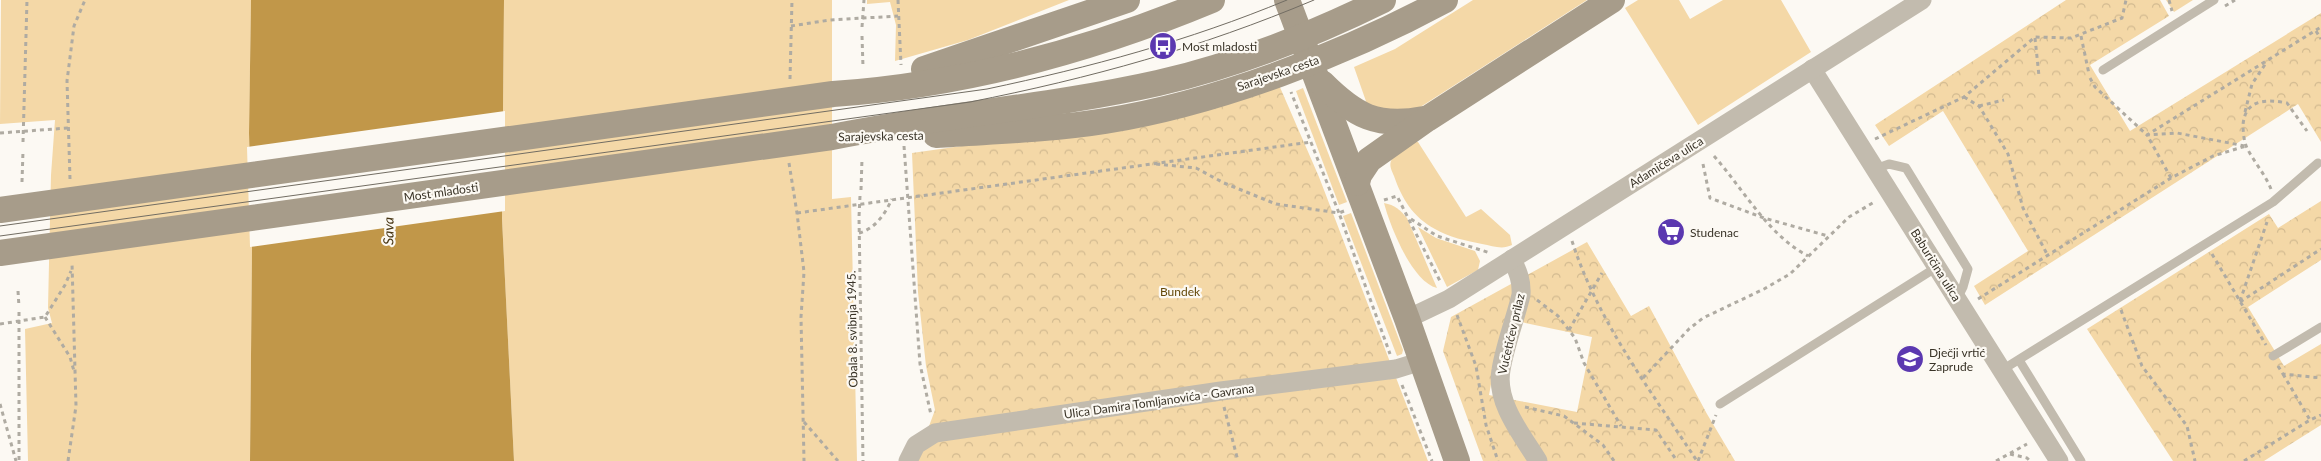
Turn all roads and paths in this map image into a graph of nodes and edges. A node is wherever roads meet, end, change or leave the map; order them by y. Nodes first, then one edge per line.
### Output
1 (27, 0) edge
2 (864, 0) edge
3 (1127, 0) edge
4 (1212, 0) edge
5 (1287, 0) edge
6 (1383, 0) edge
7 (1445, 0) edge
8 (1612, 0) edge
9 (1922, 0) edge
10 (2126, 0) edge
11 (2214, 0) edge
12 (898, 16) dead end
13 (862, 18) junction
14 (791, 26) dead end
15 (862, 27) dead end
16 (2321, 27) edge
17 (2316, 30) junction
18 (862, 36) dead end
19 (2081, 36) junction
20 (2035, 37) junction
21 (2321, 39) edge
22 (2268, 60) junction
23 (863, 67) dead end
24 (1812, 69) junction
25 (2103, 70) joint
26 (2039, 76) dead end
27 (1316, 77) junction
28 (2090, 78) junction
29 (895, 82) junction
30 (1289, 87) dead end
31 (1964, 97) junction
32 (2004, 100) dead end
33 (1980, 106) junction
34 (2245, 112) junction
35 (1426, 119) junction
36 (68, 128) dead end
37 (894, 132) junction
38 (2307, 132) dead end
39 (23, 133) junction
40 (0, 134) edge
41 (2147, 135) junction
42 (832, 137) joint
43 (23, 142) dead end
44 (1311, 142) junction
45 (1861, 146) junction
46 (2246, 146) junction
47 (23, 151) dead end
48 (1714, 156) dead end
49 (862, 158) dead end
50 (1151, 163) junction
51 (2318, 163) dead end
52 (1703, 164) dead end
53 (1875, 169) junction
54 (788, 171) dead end
55 (2172, 178) junction
56 (22, 182) dead end
57 (1357, 183) junction
58 (860, 190) dead end
59 (1890, 192) junction
60 (860, 196) dead end
61 (907, 197) junction
62 (892, 199) junction
63 (1384, 200) dead end
64 (2274, 202) junction
65 (860, 204) junction
66 (1350, 209) dead end
67 (0, 210) edge
68 (798, 213) junction
69 (1339, 213) junction
70 (1764, 218) junction
71 (1410, 219) junction
72 (1567, 225) junction
73 (859, 233) junction
74 (1828, 236) junction
75 (2206, 245) junction
76 (2321, 249) edge
77 (0, 253) edge
78 (1808, 256) junction
79 (2048, 256) junction
80 (1512, 259) junction
81 (1937, 267) junction
82 (73, 268) dead end
83 (1602, 273) dead end
84 (1443, 289) dead end
85 (18, 291) dead end
86 (1592, 291) junction
87 (1533, 298) dead end
88 (2117, 300) junction
89 (2239, 302) junction
90 (1960, 303) junction
91 (18, 307) dead end
92 (1454, 309) dead end
93 (19, 312) dead end
94 (45, 317) junction
95 (1407, 319) junction
96 (19, 322) junction
97 (0, 324) edge
98 (2321, 327) edge
99 (1569, 330) junction
100 (2273, 356) dead end
101 (2019, 360) junction
102 (1422, 361) junction
103 (1396, 369) junction
104 (2002, 370) junction
105 (2283, 374) dead end
106 (75, 377) dead end
107 (1643, 378) junction
108 (1221, 391) junction
109 (1506, 403) junction
110 (0, 404) edge
111 (1720, 404) joint
112 (1483, 407) junction
113 (2321, 416) edge
114 (2310, 420) junction
115 (803, 422) junction
116 (1574, 423) junction
117 (1621, 426) junction
118 (935, 433) junction
119 (2043, 436) junction
120 (2010, 454) junction
121 (17, 461) edge
122 (804, 461) edge
123 (838, 461) edge
124 (862, 461) edge
125 (908, 461) edge
126 (1238, 461) edge
127 (1432, 461) edge
128 (1457, 461) edge
129 (1498, 461) edge
130 (1538, 461) edge
131 (1614, 461) edge
132 (1677, 461) edge
133 (1698, 461) edge
134 (1996, 461) edge
135 (2030, 461) edge
136 (2059, 461) edge
137 (2081, 461) edge
138 (2195, 461) edge
139 (2244, 461) edge

1 - 39 path
2 - 13 path
3 - 29 main road
4 - 29 main road
5 - 27 main road
6 - 37 main road, Sarajevska cesta
7 - 37 main road, Sarajevska cesta
8 - 35 main road
9 - 24 street, Adamičeva ulica
10 - 19 path
11 - 25 lane
12 - 13 path
13 - 14 path
13 - 15 path
16 - 17 path
17 - 21 path
17 - 22 path
18 - 23 path
19 - 20 path
19 - 28 path
20 - 26 path
20 - 31 path
22 - 34 path
22 - 41 path
24 - 45 street, Baburičina ulica
24 - 72 street, Adamičeva ulica
25 - 28 path
27 - 35 main road
27 - 57 main road
28 - 41 path
29 - 67 main road
30 - 44 path
31 - 33 path
31 - 45 path
32 - 33 path
33 - 79 path
34 - 38 path
34 - 46 path
35 - 57 main road
36 - 39 path
37 - 42 main road, Sarajevska cesta
39 - 40 path
39 - 43 path
41 - 46 path
41 - 55 path
42 - 77 main road, Most mladosti
44 - 50 path
44 - 69 path
45 - 53 street, Baburičina ulica
46 - 55 path
47 - 56 path
48 - 70 path
49 - 58 path
50 - 61 path
50 - 69 path
51 - 64 lane
52 - 70 path
53 - 59 street, Baburičina ulica
53 - 90 lane
54 - 68 path
55 - 79 path
57 - 95 main road
59 - 74 path
59 - 81 street, Baburičina ulica
60 - 65 path, Obala 8. svibnja 1945.
61 - 62 path
61 - 118 path
62 - 65 path
62 - 73 path
63 - 71 path
64 - 75 lane
64 - 89 path
65 - 68 path
65 - 73 path, Obala 8. svibnja 1945.
66 - 69 path
68 - 115 path
69 - 103 path
70 - 74 path
70 - 78 path
71 - 80 path
71 - 84 path
72 - 80 street, Adamičeva ulica
72 - 86 path
73 - 124 path, Obala 8. svibnja 1945.
74 - 78 path
75 - 88 lane
75 - 89 path
76 - 89 path
78 - 107 path
79 - 90 path
80 - 95 street, Adamičeva ulica
80 - 109 street, Vučetićev prilaz
81 - 90 street, Baburičina ulica
81 - 111 lane
82 - 94 path
83 - 86 path
85 - 91 path
86 - 99 path
86 - 107 path
87 - 99 path
88 - 101 lane
88 - 138 path
90 - 104 street, Baburičina ulica
92 - 112 path
93 - 96 path
94 - 96 path
94 - 106 path
95 - 102 main road
96 - 97 path
96 - 121 path
98 - 100 lane
99 - 117 path
101 - 104 lane
101 - 137 lane
102 - 103 street, Ulica Damira Tomljanovića - Gavrana
102 - 128 main road
103 - 108 street, Ulica Damira Tomljanovića - Gavrana
103 - 127 path
104 - 119 street, Baburičina ulica
105 - 114 path
107 - 133 path
108 - 118 street, Ulica Damira Tomljanovića - Gavrana
108 - 126 path
109 - 112 path
109 - 116 path
109 - 130 street, Vučetićev prilaz
110 - 121 path
111 - 133 path
112 - 129 path
113 - 114 path
114 - 139 path
115 - 122 path
115 - 123 path
116 - 117 path
116 - 131 path
117 - 132 path
118 - 125 street, Ulica Damira Tomljanovića - Gavrana
119 - 120 path
119 - 136 street, Baburičina ulica
120 - 134 path
120 - 135 path

